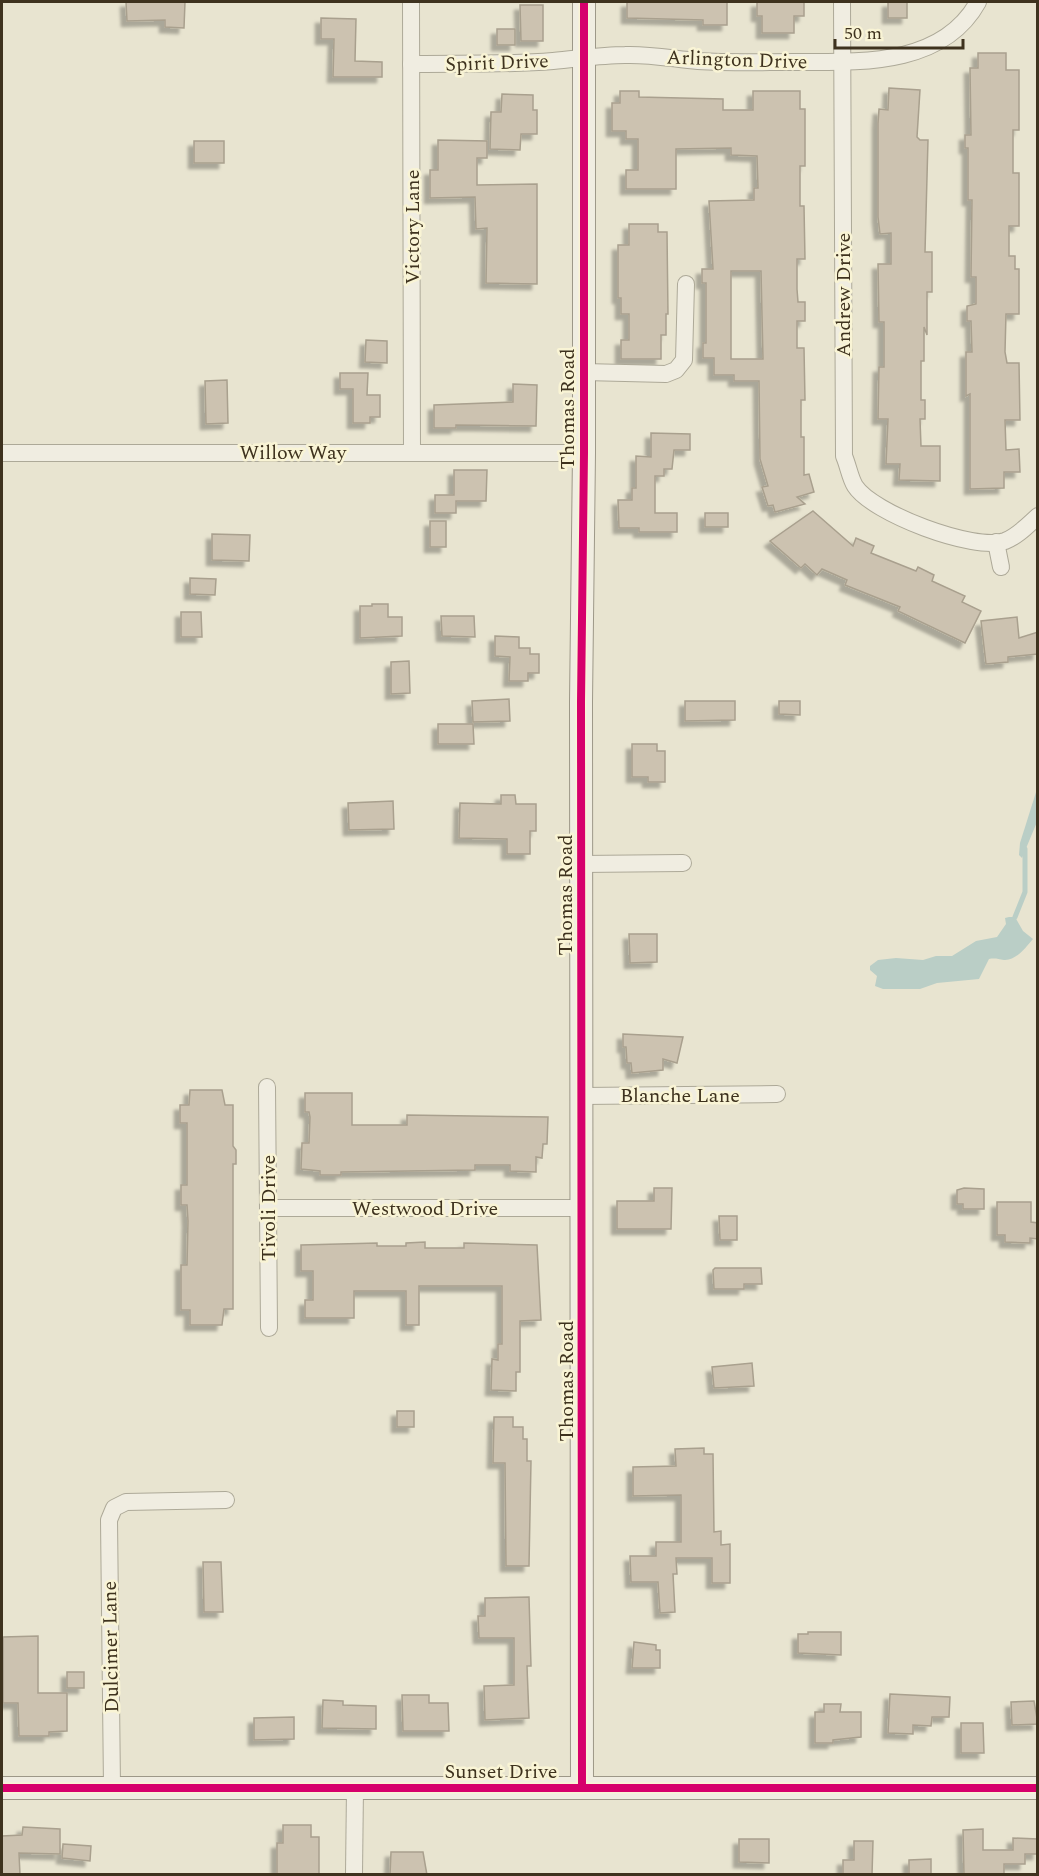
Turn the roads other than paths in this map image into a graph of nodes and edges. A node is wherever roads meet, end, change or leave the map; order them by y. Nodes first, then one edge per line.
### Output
1 (411, 2) edge
2 (584, 2) edge
3 (842, 2) edge
4 (978, 2) edge
5 (583, 56) junction
6 (842, 62) junction
7 (411, 64) junction
8 (686, 284) dead end
9 (584, 372) junction
10 (412, 452) junction
11 (2, 453) edge
12 (584, 453) junction
13 (1038, 516) edge
14 (996, 542) junction
15 (1001, 567) dead end
16 (683, 863) dead end
17 (581, 864) junction
18 (267, 1087) dead end
19 (777, 1094) dead end
20 (582, 1095) junction
21 (268, 1208) junction
22 (582, 1208) junction
23 (269, 1328) dead end
24 (226, 1500) dead end
25 (112, 1787) junction
26 (2, 1788) edge
27 (355, 1788) junction
28 (582, 1788) junction
29 (1038, 1788) edge
30 (354, 1875) edge

1 - 7 street, Victory Lane
2 - 5 street, Thomas Road
3 - 6 street, Andrew Drive
4 - 6 street, Arlington Drive
5 - 6 street, Arlington Drive
5 - 7 street, Spirit Drive
5 - 9 street, Thomas Road
6 - 14 street, Andrew Drive
7 - 10 street, Victory Lane
8 - 9 street
9 - 12 street, Thomas Road
10 - 11 street, Willow Way
10 - 12 street, Willow Way
12 - 17 street, Thomas Road
13 - 14 street
14 - 15 street
16 - 17 street
17 - 20 street, Thomas Road
18 - 21 street, Tivoli Drive
19 - 20 street, Blanche Lane
20 - 22 street, Thomas Road
21 - 22 street, Westwood Drive
21 - 23 street, Tivoli Drive
22 - 28 street, Thomas Road
24 - 25 street, Dulcimer Lane
25 - 26 street, Sunset Drive
25 - 27 street, Sunset Drive
27 - 28 street, Sunset Drive
27 - 30 street
28 - 29 street, Sunset Drive

